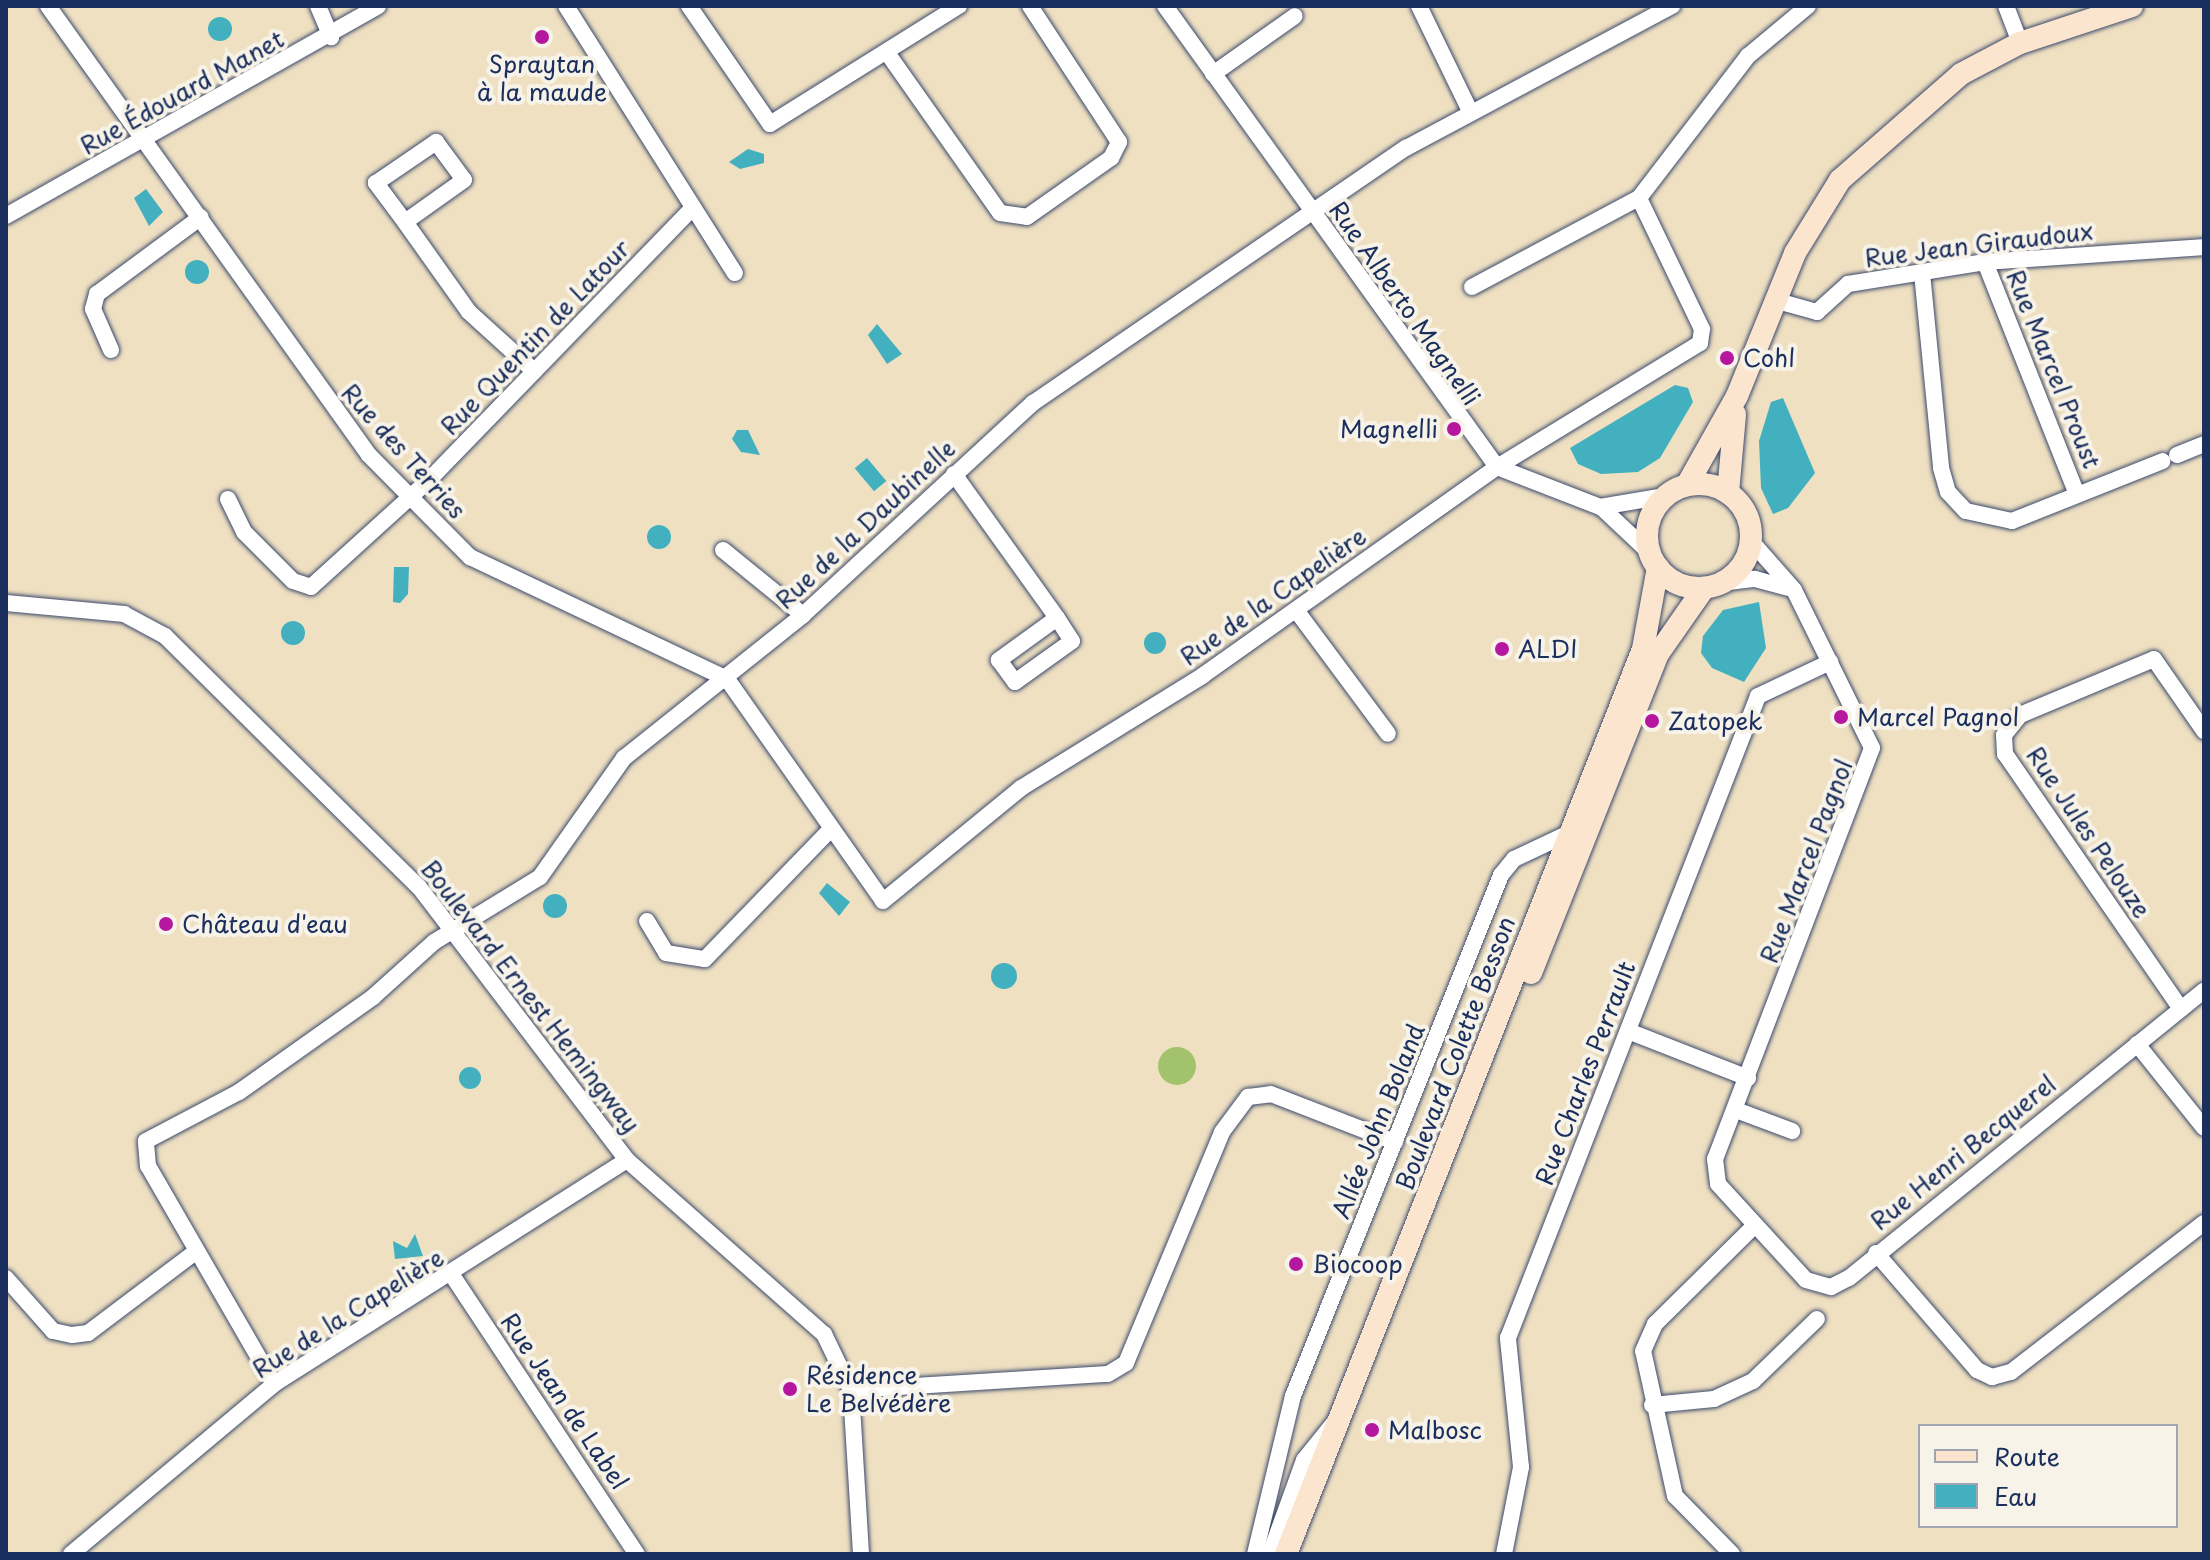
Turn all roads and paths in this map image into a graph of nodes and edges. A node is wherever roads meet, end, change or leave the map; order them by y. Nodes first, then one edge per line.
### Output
1 (48, 6) edge
2 (318, 6) edge
3 (378, 6) edge
4 (566, 6) edge
5 (689, 6) edge
6 (959, 6) edge
7 (1030, 6) edge
8 (1165, 6) edge
9 (1419, 6) edge
10 (1672, 6) edge
11 (1808, 6) edge
12 (2006, 6) edge
13 (2132, 6) edge
14 (939, 12) edge
15 (1295, 16) dead end
16 (331, 37) junction
17 (2020, 43) junction
18 (888, 54) junction
19 (1213, 74) junction
20 (1470, 111) junction
21 (144, 141) junction
22 (1639, 198) junction
23 (692, 209) junction
24 (1312, 212) junction
25 (6, 216) edge
26 (201, 217) junction
27 (405, 222) junction
28 (2204, 247) edge
29 (1985, 262) junction
30 (735, 273) dead end
31 (1922, 273) junction
32 (1472, 287) dead end
33 (1774, 300) junction
34 (111, 350) dead end
35 (534, 371) junction
36 (1737, 396) junction
37 (2204, 444) edge
38 (1497, 467) junction
39 (954, 474) junction
40 (1687, 485) junction
41 (1728, 493) junction
42 (409, 494) junction
43 (2077, 494) junction
44 (1665, 496) junction
45 (228, 499) dead end
46 (1600, 507) junction
47 (1751, 541) junction
48 (723, 550) dead end
49 (1654, 560) junction
50 (1712, 585) junction
51 (1794, 590) junction
52 (6, 603) edge
53 (1296, 610) junction
54 (803, 615) junction
55 (1057, 618) dead end
56 (1830, 662) junction
57 (727, 679) junction
58 (2204, 731) edge
59 (1388, 734) dead end
60 (831, 829) junction
61 (1569, 833) junction
62 (647, 921) dead end
63 (454, 930) junction
64 (2204, 991) edge
65 (2181, 1009) junction
66 (1628, 1031) junction
67 (2137, 1044) junction
68 (1748, 1078) junction
69 (1736, 1110) junction
70 (2204, 1128) edge
71 (1792, 1131) dead end
72 (1395, 1142) junction
73 (627, 1160) junction
74 (2204, 1223) edge
75 (1755, 1225) junction
76 (194, 1253) junction
77 (1876, 1253) junction
78 (452, 1275) junction
79 (6, 1278) edge
80 (1817, 1319) dead end
81 (274, 1384) junction
82 (851, 1390) junction
83 (1652, 1405) junction
84 (1341, 1415) junction
85 (1288, 1430) junction
86 (1304, 1460) junction
87 (71, 1554) edge
88 (637, 1554) edge
89 (861, 1554) edge
90 (1255, 1554) edge
91 (1270, 1554) edge
92 (1286, 1554) edge
93 (1301, 1554) edge
94 (1504, 1554) edge
95 (1732, 1554) edge

1 - 21 street, Rue des Terries
2 - 16 street
3 - 16 street, Rue Édouard Manet
4 - 23 street
5 - 18 street
6 - 14 street
7 - 18 street
8 - 19 street, Rue Alberto Magnelli
9 - 20 street
10 - 20 street, Rue de la Daubinelle
11 - 22 street
12 - 17 street
13 - 17 main road
14 - 18 street
15 - 19 street
16 - 21 street, Rue Édouard Manet
17 - 33 main road
19 - 24 street, Rue Alberto Magnelli
20 - 24 street, Rue de la Daubinelle
21 - 25 street, Rue Édouard Manet
21 - 26 street, Rue des Terries
22 - 32 street
22 - 38 street, Rue de la Capelière
23 - 30 street
23 - 35 street, Rue Quentin de Latour
24 - 38 street, Rue Alberto Magnelli
24 - 39 street, Rue de la Daubinelle
26 - 34 street
26 - 42 street, Rue des Terries
27 - 27 street
27 - 35 street
28 - 29 street, Rue Jean Giraudoux
29 - 31 street, Rue Jean Giraudoux
29 - 43 street, Rue Marcel Proust
31 - 33 street, Rue Jean Giraudoux
31 - 43 street
33 - 36 main road
35 - 42 street, Rue Quentin de Latour
36 - 40 main road
36 - 41 main road
37 - 43 street
38 - 46 street
38 - 53 street, Rue de la Capelière
39 - 54 street, Rue de la Daubinelle
39 - 55 street
40 - 41 main road
40 - 44 main road
41 - 47 main road
42 - 45 street, Rue Quentin de Latour
42 - 57 street, Rue des Terries
44 - 46 street
44 - 49 main road
46 - 49 street
47 - 50 main road
47 - 51 street, Rue Marcel Pagnol
48 - 54 street
49 - 50 main road
49 - 61 main road, Boulevard Colette Besson
50 - 51 street
50 - 93 main road, Boulevard Colette Besson
51 - 56 street, Rue Marcel Pagnol
52 - 63 street, Boulevard Ernest Hemingway
53 - 59 street
53 - 60 street, Rue de la Capelière
54 - 57 street, Rue de la Daubinelle
56 - 66 street, Rue Charles Perrault
56 - 68 street, Rue Marcel Pagnol
57 - 60 street
57 - 63 street, Rue de la Daubinelle
58 - 65 street, Rue Jules Pelouze
60 - 62 street
61 - 72 street, Allée John Boland
61 - 84 main road, Boulevard Colette Besson
63 - 73 street, Boulevard Ernest Hemingway
63 - 76 street, Rue de la Daubinelle
64 - 65 street, Rue Henri Becquerel
65 - 67 street, Rue Henri Becquerel
66 - 68 street
66 - 94 street, Rue Charles Perrault
67 - 70 street
67 - 77 street, Rue Henri Becquerel
68 - 69 street, Rue Marcel Pagnol
69 - 71 street
69 - 75 street, Rue Marcel Pagnol
72 - 82 street
72 - 85 street, Allée John Boland
73 - 78 street, Rue de la Capelière
73 - 82 street, Boulevard Ernest Hemingway
74 - 77 street
75 - 77 street, Rue Henri Becquerel
75 - 83 street
76 - 79 street
76 - 81 street
78 - 81 street, Rue de la Capelière
78 - 88 street, Rue Jean de Label
80 - 83 street
81 - 87 street, Rue de la Capelière
82 - 89 street, Boulevard Ernest Hemingway
83 - 95 street
84 - 86 street
84 - 92 main road, Boulevard Colette Besson
85 - 86 street
85 - 90 street, Allée John Boland
86 - 91 street

